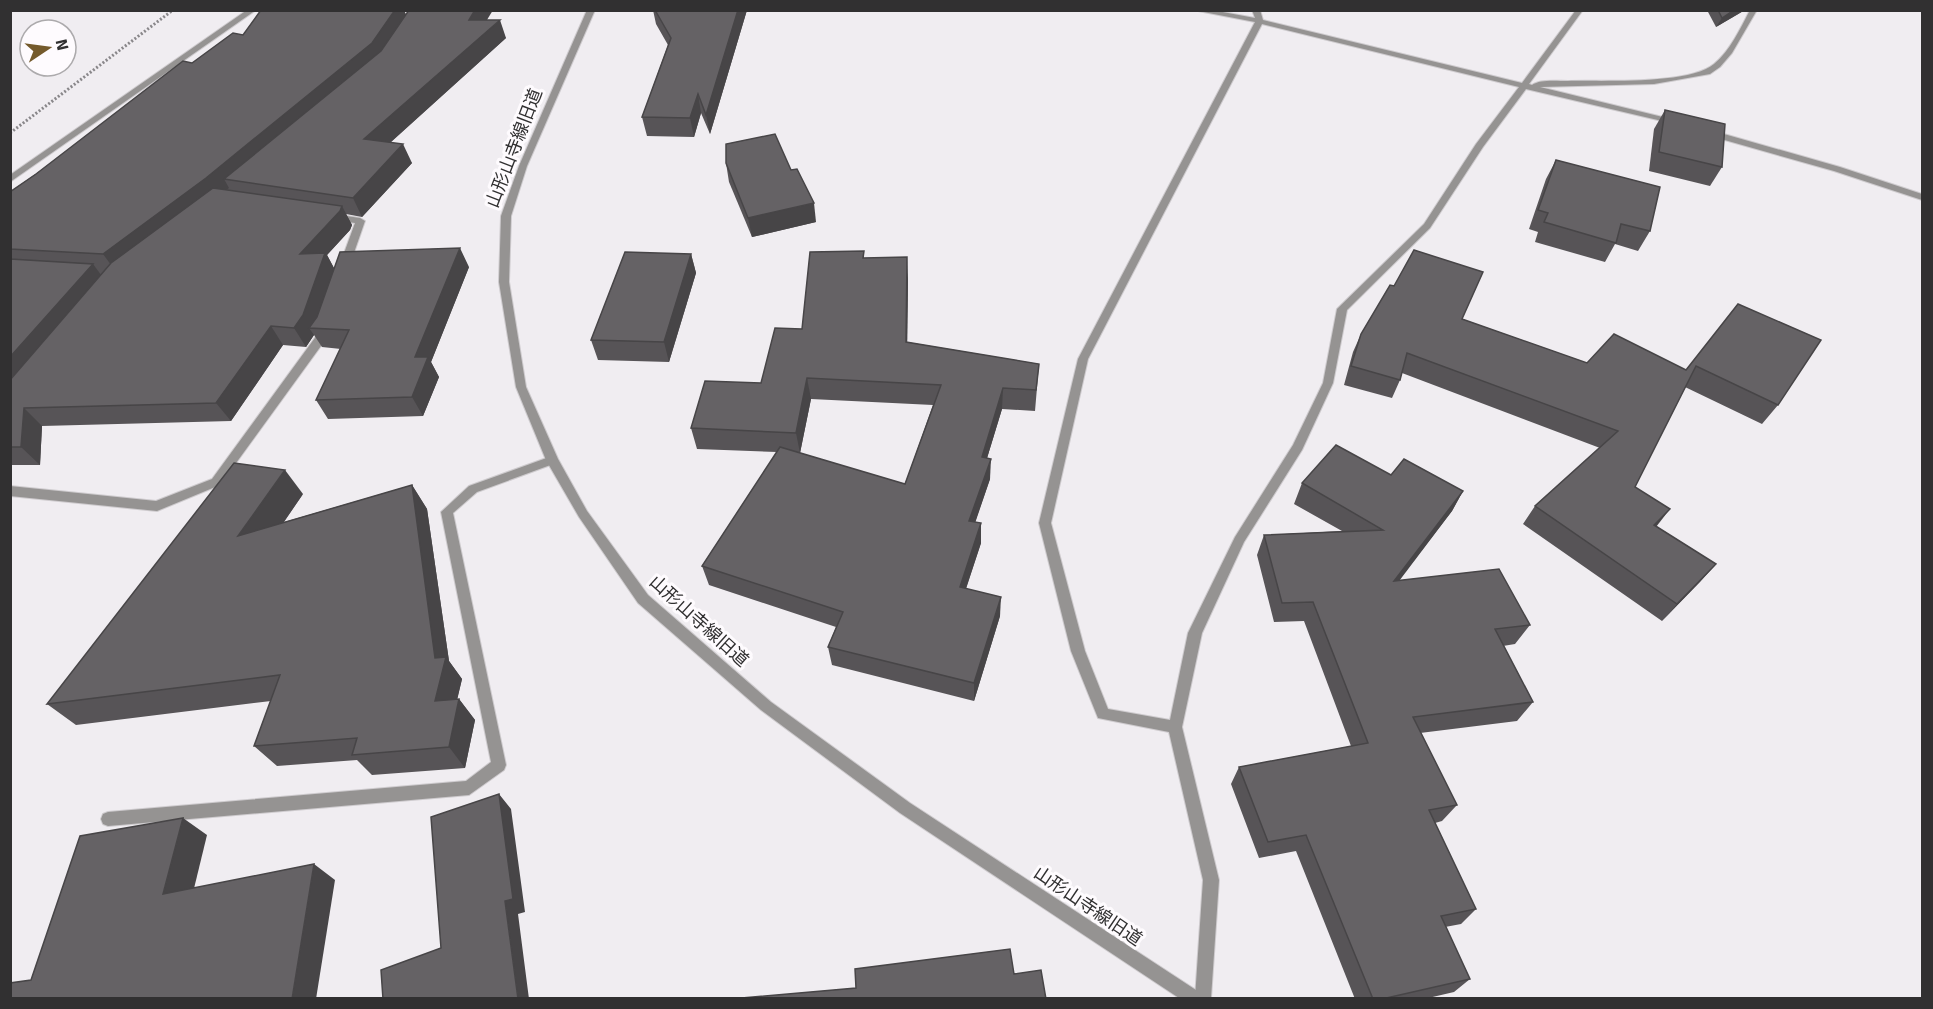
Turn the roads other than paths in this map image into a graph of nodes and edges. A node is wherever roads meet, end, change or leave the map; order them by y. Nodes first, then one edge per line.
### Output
1 (253, 10) edge
2 (591, 10) edge
3 (1196, 10) edge
4 (1581, 10) edge
5 (1754, 10) edge
6 (1258, 16) edge
7 (1526, 86) junction
8 (1688, 126) edge
9 (1700, 130) edge
10 (10, 179) edge
11 (1923, 197) edge
12 (325, 216) edge
13 (342, 273) edge
14 (328, 315) edge
15 (552, 460) junction
16 (10, 491) edge
17 (1175, 727) junction
18 (108, 819) dead end
19 (1193, 999) edge
20 (1203, 999) edge

1 - 10 street
2 - 15 street, 山形山寺線旧道
3 - 6 street
4 - 7 street
5 - 7 street
6 - 7 street
6 - 17 street
7 - 8 street
7 - 17 street
9 - 11 street
12 - 13 street
14 - 16 street
15 - 18 street
15 - 19 street, 山形山寺線旧道
17 - 20 street

